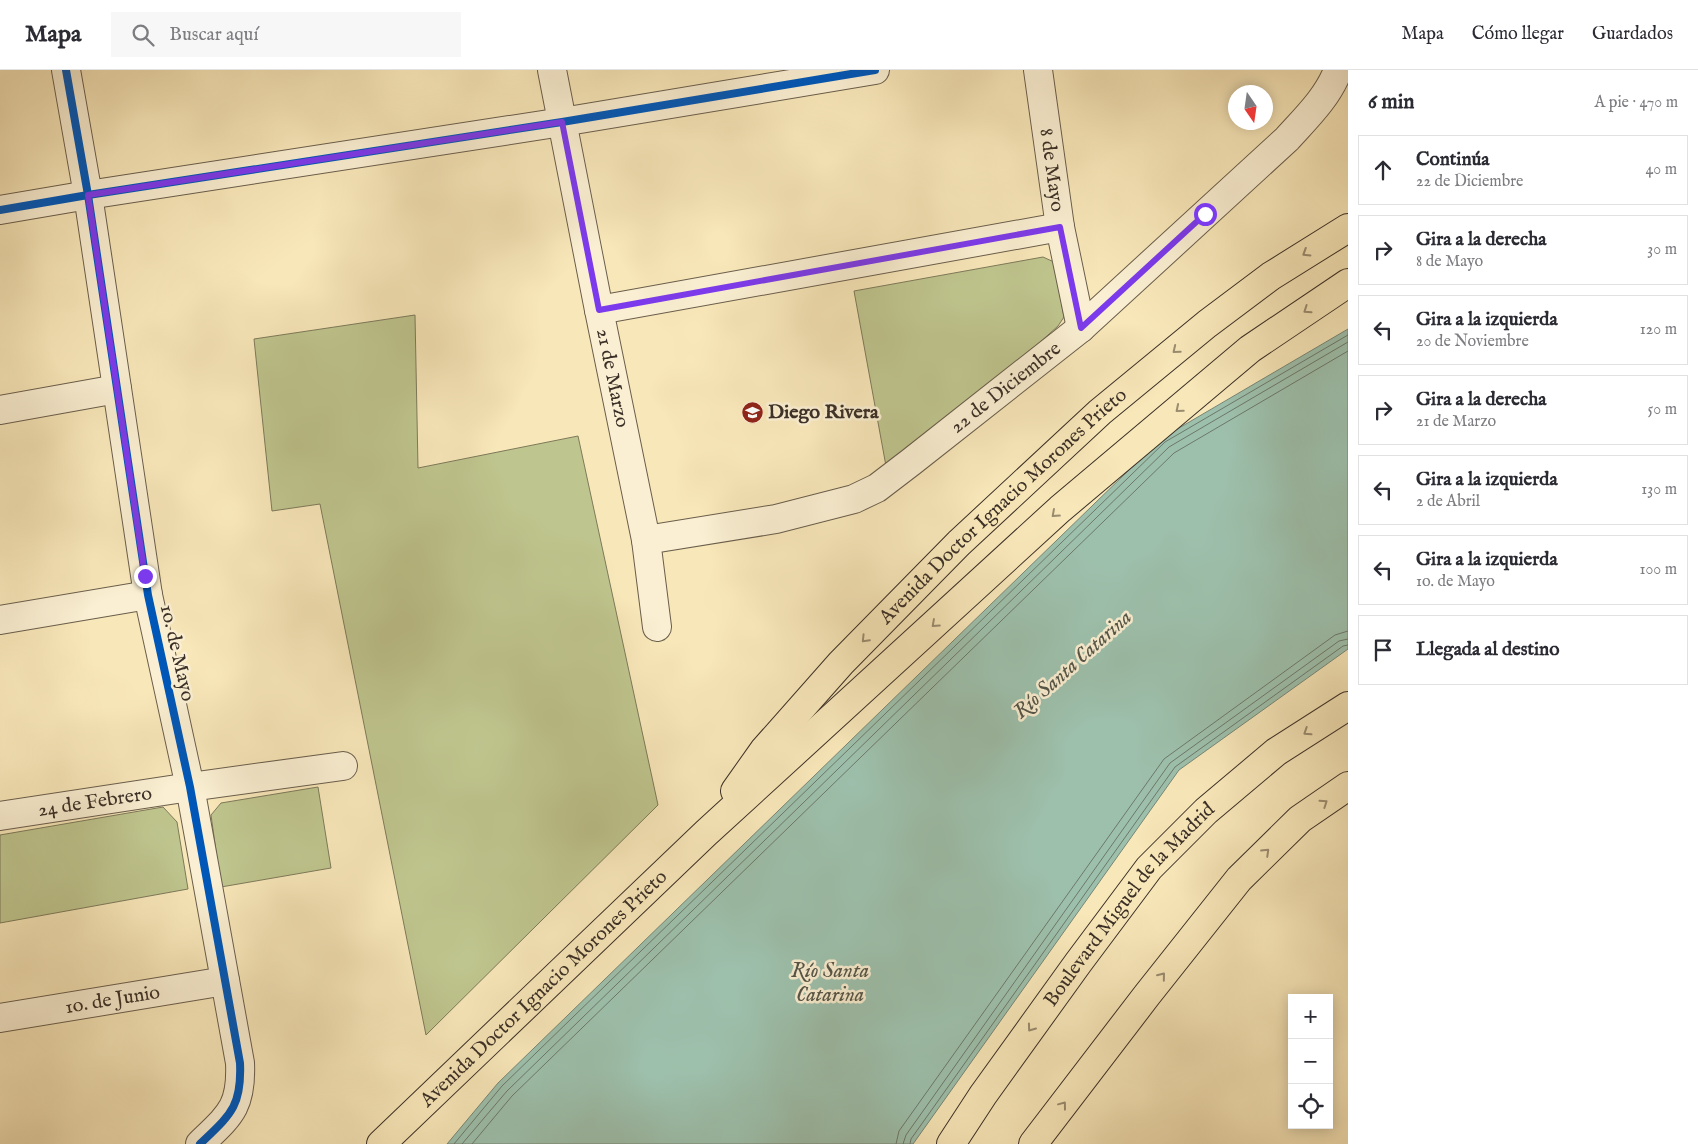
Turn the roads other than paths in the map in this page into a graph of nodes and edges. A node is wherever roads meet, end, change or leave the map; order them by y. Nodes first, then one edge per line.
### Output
1 (66, 70) edge
2 (552, 70) edge
3 (874, 70) edge
4 (1038, 70) edge
5 (1338, 70) edge
6 (562, 122) junction
7 (88, 195) junction
8 (0, 210) edge
9 (1060, 227) junction
10 (1348, 228) edge
11 (1348, 283) edge
12 (599, 310) junction
13 (1081, 328) junction
14 (117, 389) junction
15 (0, 410) edge
16 (646, 540) junction
17 (148, 595) junction
18 (0, 620) edge
19 (657, 627) dead end
20 (1348, 706) edge
21 (343, 766) dead end
22 (1348, 786) edge
23 (190, 787) junction
24 (0, 816) edge
25 (706, 833) junction
26 (225, 981) junction
27 (0, 1018) edge
28 (200, 1144) edge
29 (381, 1144) edge
30 (951, 1144) edge
31 (1033, 1144) edge

1 - 7 street, 1o. de Mayo
2 - 6 street, 21 de Marzo
3 - 6 street
4 - 9 street, 8 de Mayo
5 - 13 street, 22 de Diciembre
6 - 7 street
6 - 12 street, 21 de Marzo
7 - 8 street
7 - 14 street, 1o. de Mayo
9 - 12 street
9 - 13 street, 8 de Mayo
10 -> 25 highway, Avenida Doctor Ignacio Morones Prieto
11 -> 25 highway, Avenida Doctor Ignacio Morones Prieto
12 - 16 street, 21 de Marzo
13 - 16 street, 22 de Diciembre
14 - 15 street
14 - 17 street, 1o. de Mayo
16 - 19 street, 21 de Marzo
17 - 18 street
17 - 23 street, 1o. de Mayo
20 -> 30 highway, Boulevard Miguel de la Madrid
21 - 23 street, 24 de Febrero
31 -> 22 highway
23 - 24 street, 24 de Febrero
23 - 26 street, 1o. de Mayo
25 - 29 highway, Avenida Doctor Ignacio Morones Prieto
26 - 27 street, 1o. de Junio
26 - 28 street, 1o. de Mayo

